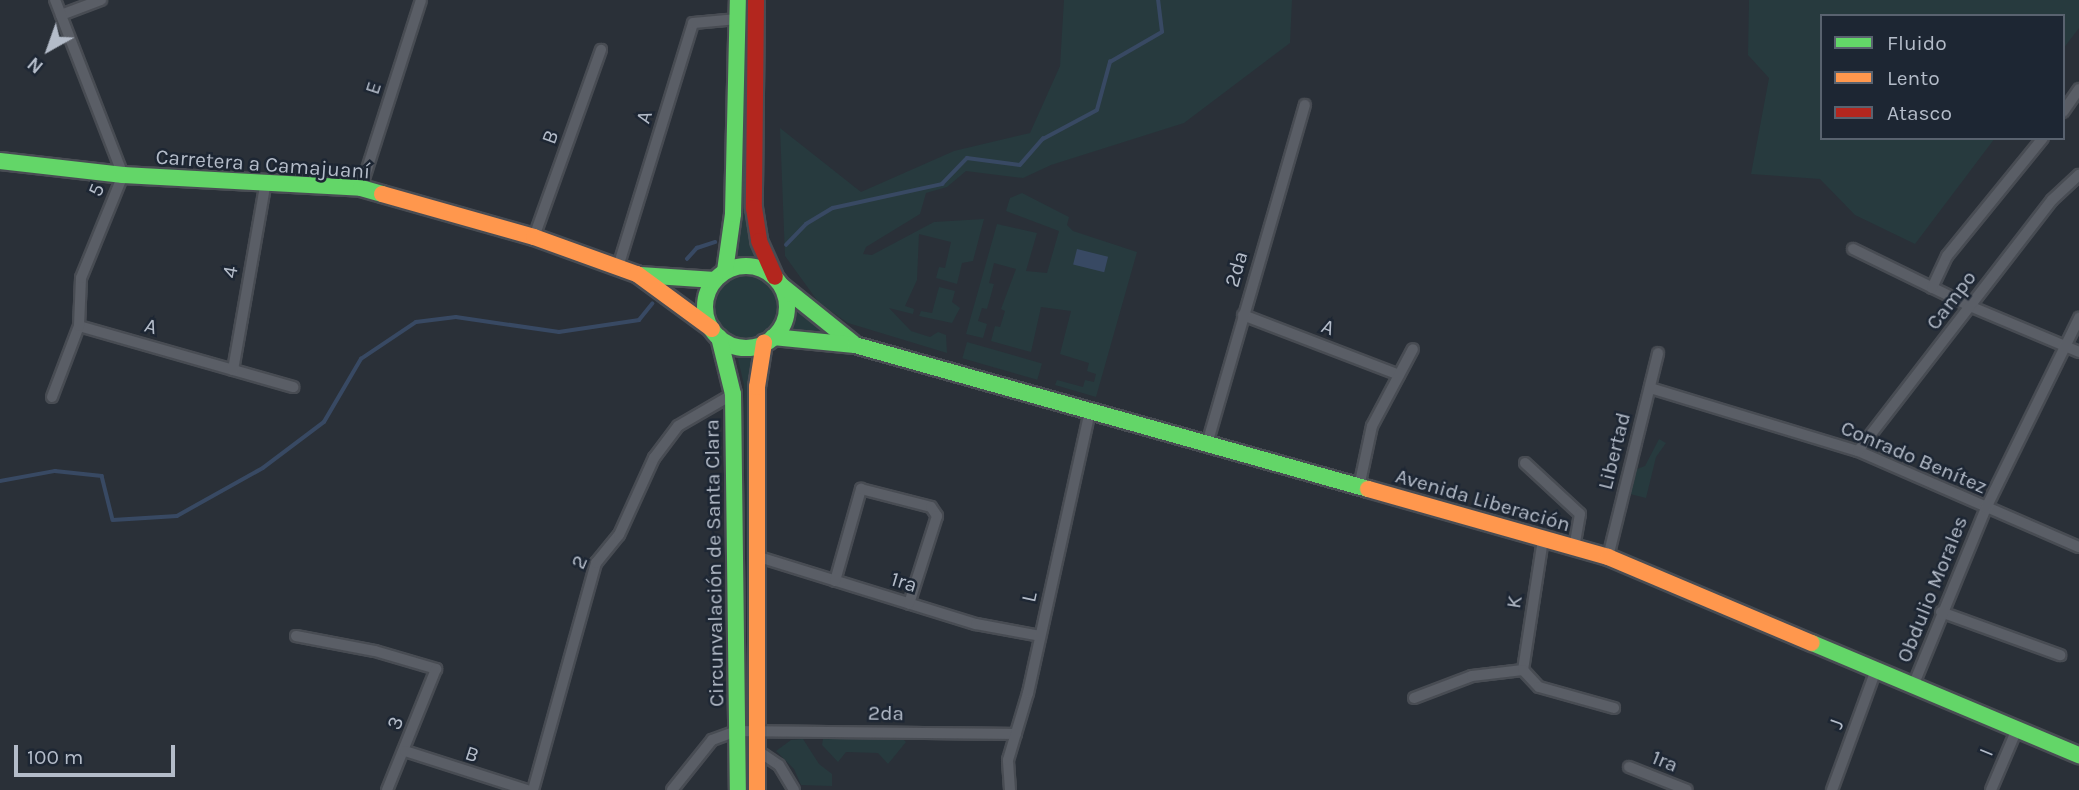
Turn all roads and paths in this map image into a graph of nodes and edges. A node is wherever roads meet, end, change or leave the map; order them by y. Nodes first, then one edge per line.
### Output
1 (55, 0) edge
2 (101, 0) edge
3 (421, 0) edge
4 (738, 0) edge
5 (756, 0) edge
6 (61, 15) junction
7 (738, 19) junction
8 (601, 50) dead end
9 (2079, 89) edge
10 (1305, 105) dead end
11 (2065, 109) edge
12 (2041, 140) edge
13 (0, 161) edge
14 (122, 175) junction
15 (2079, 175) edge
16 (266, 181) junction
17 (361, 188) junction
18 (534, 237) junction
19 (1853, 249) dead end
20 (618, 267) junction
21 (637, 274) junction
22 (720, 276) junction
23 (778, 282) junction
24 (1931, 288) junction
25 (1972, 307) junction
26 (1243, 316) junction
27 (2079, 318) edge
28 (79, 326) junction
29 (715, 333) junction
30 (769, 340) junction
31 (855, 345) junction
32 (2064, 346) junction
33 (1413, 349) dead end
34 (2079, 352) edge
35 (1658, 354) dead end
36 (233, 370) junction
37 (1399, 375) junction
38 (293, 387) dead end
39 (1650, 388) junction
40 (733, 394) junction
41 (52, 397) dead end
42 (1090, 411) junction
43 (1207, 444) junction
44 (1858, 451) junction
45 (1525, 463) dead end
46 (1359, 487) junction
47 (1986, 508) junction
48 (1543, 539) junction
49 (2078, 545) edge
50 (1574, 548) junction
51 (759, 557) junction
52 (1608, 557) junction
53 (835, 581) junction
54 (909, 604) junction
55 (1941, 612) junction
56 (296, 636) dead end
57 (1040, 636) junction
58 (2060, 655) dead end
59 (1523, 670) junction
60 (1876, 670) junction
61 (1913, 685) junction
62 (1414, 698) dead end
63 (1614, 708) dead end
64 (2017, 729) junction
65 (755, 730) junction
66 (737, 731) junction
67 (1016, 734) junction
68 (755, 749) junction
69 (405, 751) junction
70 (2079, 755) edge
71 (1629, 767) dead end
72 (387, 790) edge
73 (527, 790) edge
74 (533, 790) edge
75 (672, 790) edge
76 (738, 790) edge
77 (757, 790) edge
78 (794, 790) edge
79 (1010, 790) edge
80 (1687, 790) edge
81 (1832, 790) edge
82 (1991, 790) edge

1 - 6 street, 5
2 - 6 street
3 - 17 street, E
4 - 7 main road
5 - 23 main road
6 - 14 street, 5
7 - 20 street, A
7 - 22 main road
8 - 18 street, B
9 - 11 street
10 - 26 street, 2da
12 - 24 street
13 - 14 main road, Carretera a Camajuaní
14 - 16 main road, Carretera a Camajuaní
14 - 28 street, 5
15 - 25 street, Campo
16 - 17 main road, Carretera a Camajuaní
16 - 36 street, 4
17 - 18 main road, Carretera a Camajuaní
18 - 20 main road, Carretera a Camajuaní
19 - 24 street
20 - 21 main road, Carretera a Camajuaní
21 - 22 main road, Carretera a Camajuaní
21 - 29 main road, Carretera a Camajuaní
22 - 23 main road
22 - 29 main road
23 - 30 main road
23 - 31 main road, Avenida Liberación
24 - 25 street
25 - 32 street
25 - 44 street, Campo
26 - 37 street, A
26 - 43 street, 2da
27 - 32 street, Obdulio Morales
28 - 36 street, A
28 - 41 street, 5
29 - 30 main road
29 - 40 main road, Circunvalación de Santa Clara
30 - 31 main road, Avenida Liberación
30 - 51 main road, Circunvalación de Santa Clara
31 - 42 main road, Avenida Liberación
32 - 34 street
32 - 47 street, Obdulio Morales
33 - 37 street
35 - 39 street, Libertad
36 - 38 street, A
37 - 46 street
39 - 44 street, Conrado Benítez
39 - 52 street, Libertad
40 - 66 main road, Circunvalación de Santa Clara
40 - 74 street, 2
42 - 43 main road, Avenida Liberación
42 - 57 street, L
43 - 46 main road, Avenida Liberación
44 - 47 street, Conrado Benítez
45 - 50 street
46 - 48 main road, Avenida Liberación
47 - 49 street, Conrado Benítez
47 - 55 street, Obdulio Morales
48 - 50 main road, Avenida Liberación
48 - 59 street, K
50 - 52 main road, Avenida Liberación
51 - 53 street, 1ra
51 - 65 main road, Circunvalación de Santa Clara
52 - 60 main road, Avenida Liberación
53 - 54 street, 1ra
53 - 54 street
54 - 57 street, 1ra
55 - 58 street
55 - 61 street, Obdulio Morales
56 - 69 street, 3
57 - 67 street, L
59 - 62 street
59 - 63 street
60 - 61 main road, Avenida Liberación
60 - 81 street, J
61 - 64 main road, Avenida Liberación
64 - 70 main road, Avenida Liberación
64 - 82 street, I
65 - 66 street, 2da
65 - 67 street, 2da
65 - 68 main road, Circunvalación de Santa Clara
66 - 75 street
66 - 76 main road, Circunvalación de Santa Clara
67 - 79 street, L
68 - 77 main road, Circunvalación de Santa Clara
68 - 78 street
69 - 72 street, 3
69 - 73 street, B
71 - 80 street, 1ra

